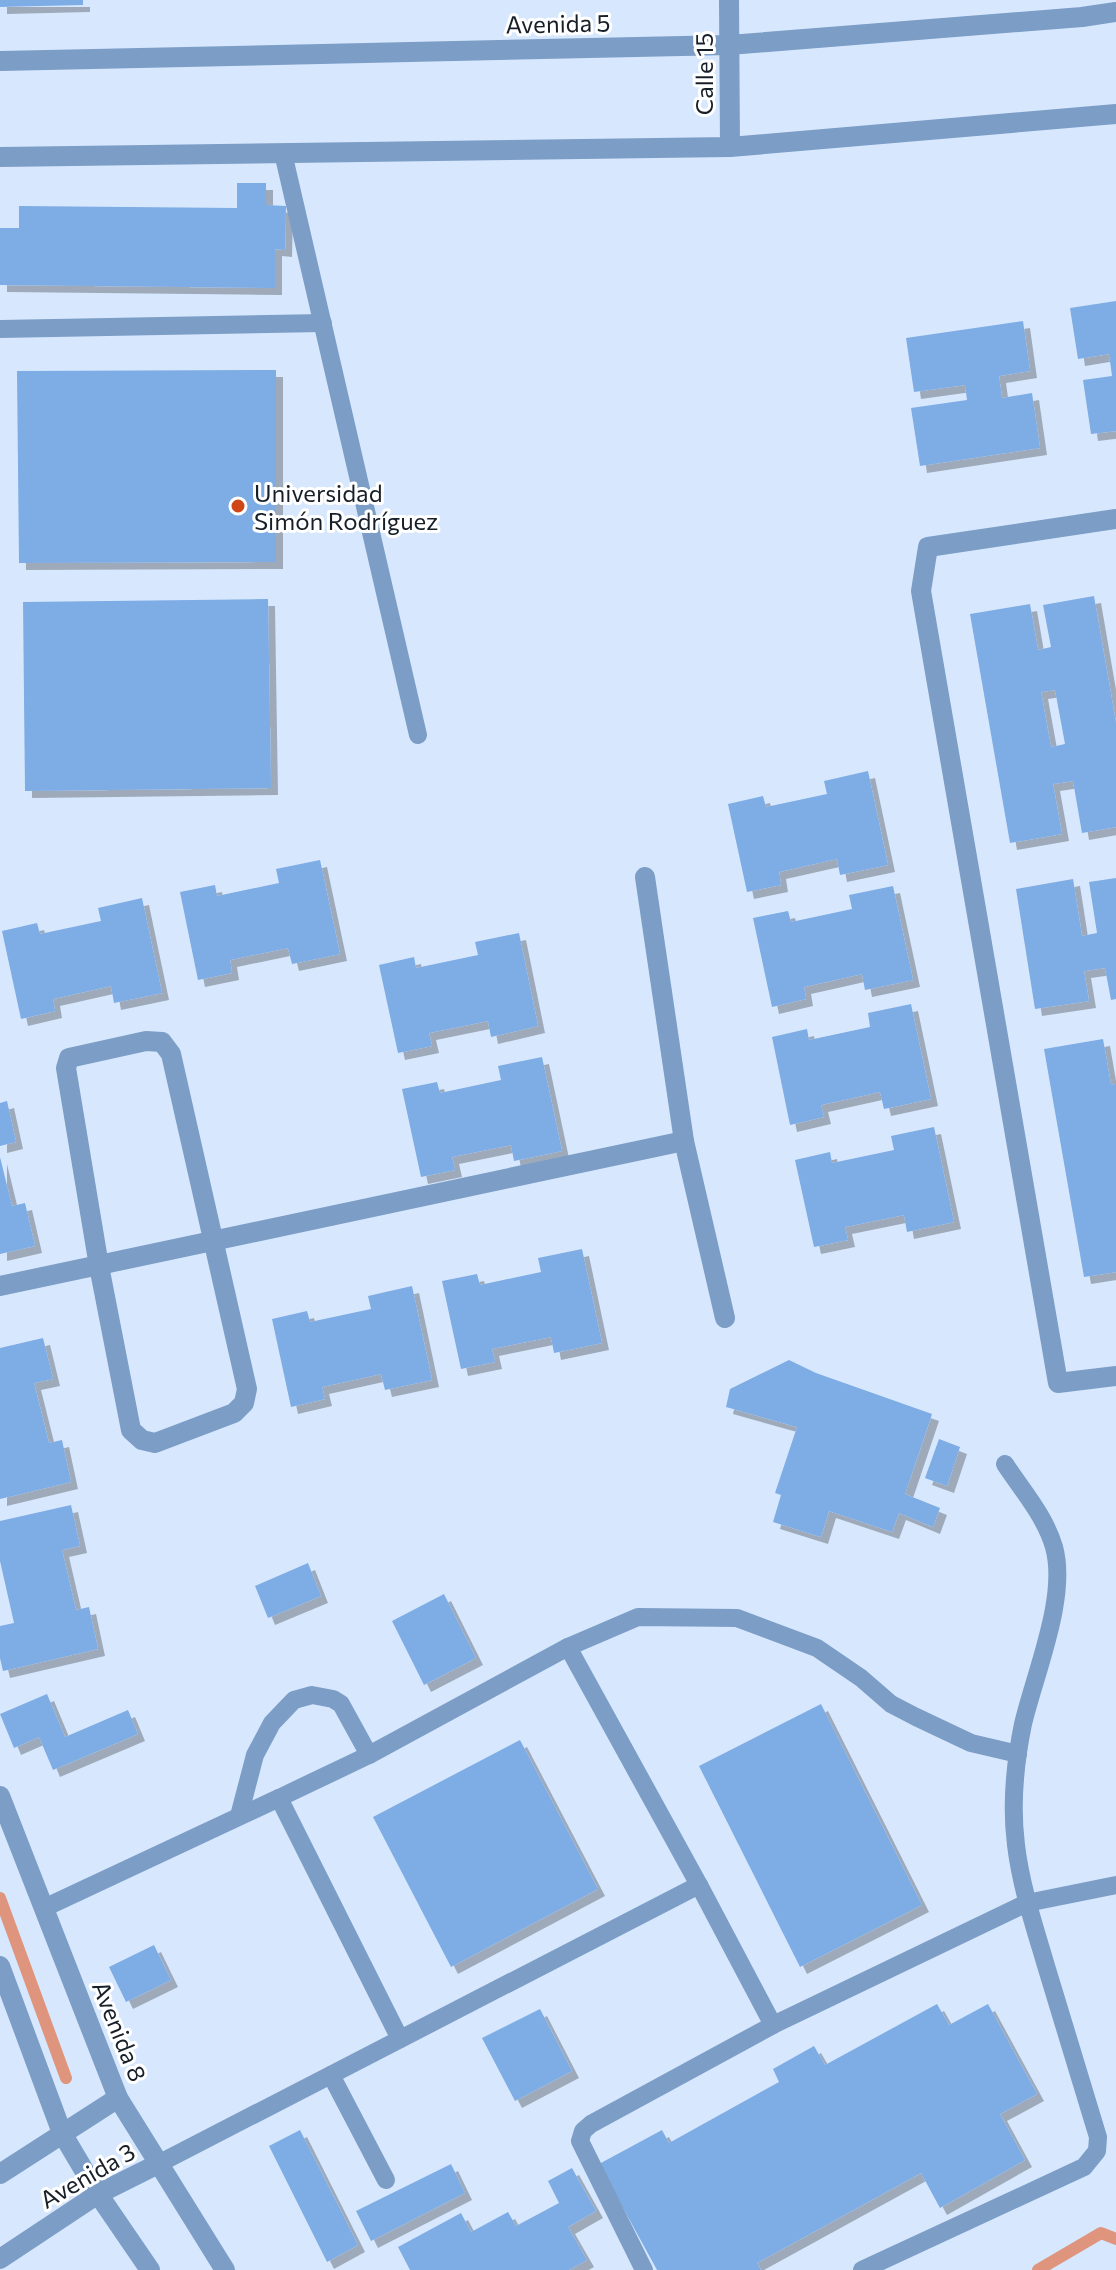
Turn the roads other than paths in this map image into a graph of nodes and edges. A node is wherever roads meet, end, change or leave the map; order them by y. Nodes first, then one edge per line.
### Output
1 (729, 0) edge
2 (1116, 12) edge
3 (729, 45) junction
4 (0, 61) edge
5 (1116, 114) edge
6 (730, 147) junction
7 (283, 153) junction
8 (0, 157) edge
9 (323, 323) junction
10 (0, 329) edge
11 (1116, 519) edge
12 (418, 735) dead end
13 (645, 877) dead end
14 (684, 1141) junction
15 (215, 1239) junction
16 (99, 1266) junction
17 (0, 1286) edge
18 (725, 1318) dead end
19 (1116, 1376) edge
20 (1005, 1464) dead end
21 (568, 1647) junction
22 (1018, 1754) junction
23 (369, 1755) junction
24 (0, 1796) edge
25 (279, 1798) junction
26 (239, 1816) junction
27 (699, 1885) junction
28 (1116, 1885) edge
29 (1027, 1903) junction
30 (44, 1908) junction
31 (0, 1966) edge
32 (773, 2025) junction
33 (400, 2039) junction
34 (331, 2075) junction
35 (118, 2098) junction
36 (62, 2133) junction
37 (160, 2163) junction
38 (0, 2174) edge
39 (386, 2180) dead end
40 (98, 2194) junction
41 (0, 2259) edge
42 (150, 2270) edge
43 (225, 2270) edge
44 (644, 2270) edge
45 (862, 2270) edge

1 - 3 street, Calle 15
2 - 3 street, Avenida 5
3 - 4 street, Avenida 5
3 - 6 street, Calle 15
5 - 6 street
6 - 7 street
7 - 8 street
7 - 9 lane
9 - 10 lane
9 - 12 lane
11 - 19 street
13 - 14 street
14 - 15 street
14 - 18 street
15 - 16 street
15 - 16 street
15 - 16 street
16 - 17 street
20 - 22 lane
21 - 22 lane
21 - 23 lane
21 - 27 lane
22 - 29 lane
23 - 25 lane
23 - 26 lane
24 - 30 street, Avenida 8
25 - 26 lane
25 - 33 lane
26 - 30 lane
27 - 32 lane
27 - 33 lane
28 - 29 lane
29 - 32 lane
29 - 45 lane
30 - 35 street, Avenida 8
31 - 36 street
32 - 44 lane
33 - 34 lane
34 - 37 lane
34 - 39 lane
35 - 36 street, Avenida 3
35 - 37 street, Avenida 8
36 - 38 street, Avenida 3
36 - 40 street
37 - 40 street, Avenida 3
37 - 43 street, Avenida 8
40 - 41 street, Avenida 3
40 - 42 street

